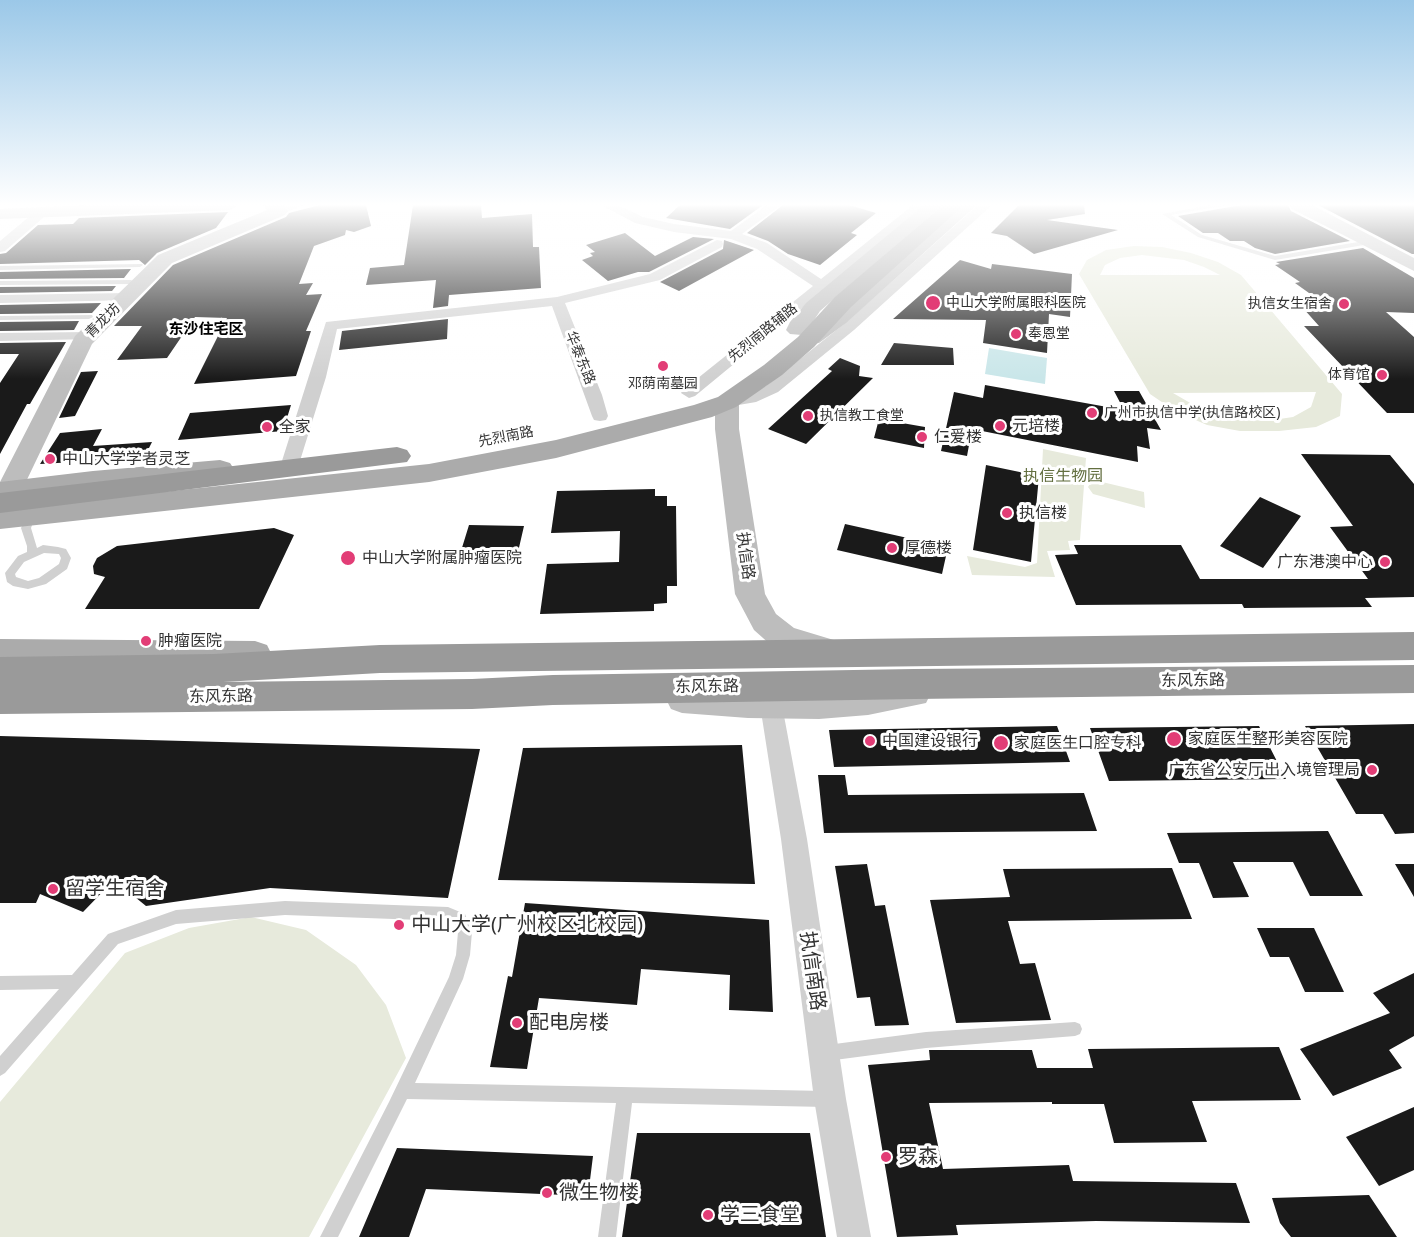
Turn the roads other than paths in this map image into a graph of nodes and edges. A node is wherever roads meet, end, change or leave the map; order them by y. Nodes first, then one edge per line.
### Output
1 (161, 263) edge
2 (682, 263) edge
3 (787, 263) edge
4 (852, 263) edge
5 (864, 263) edge
6 (884, 263) edge
7 (897, 263) edge
8 (921, 263) edge
9 (140, 265) dead end
10 (0, 268) edge
11 (872, 272) junction
12 (0, 283) edge
13 (821, 285) junction
14 (129, 289) junction
15 (0, 299) edge
16 (557, 301) junction
17 (0, 318) edge
18 (825, 320) junction
19 (88, 326) junction
20 (801, 336) junction
21 (0, 337) edge
22 (689, 393) junction
23 (728, 402) junction
24 (600, 416) junction
25 (397, 456) junction
26 (295, 476) junction
27 (3, 495) edge
28 (31, 515) junction
29 (0, 519) edge
30 (32, 553) junction
31 (1414, 646) edge
32 (0, 653) edge
33 (841, 653) junction
34 (380, 659) junction
35 (0, 671) edge
36 (1414, 679) edge
37 (964, 683) junction
38 (553, 690) junction
39 (0, 699) edge
40 (771, 705) junction
41 (0, 982) edge
42 (75, 982) junction
43 (1075, 1029) dead end
44 (823, 1054) junction
45 (0, 1068) edge
46 (403, 1090) junction
47 (625, 1095) junction
48 (830, 1099) junction
49 (329, 1237) edge
50 (607, 1237) edge
51 (854, 1237) edge

1 - 14 street, 青龙坊
2 - 16 street
3 - 13 street
4 - 13 street, 先烈南路辅路
5 - 20 street
6 - 11 main road, 先烈南路
7 - 20 street
8 - 23 street
9 - 10 lane
11 - 18 main road, 先烈南路
11 - 20 main road, 先烈南路
12 - 14 lane
13 - 22 street, 先烈南路辅路
14 - 15 street
14 - 19 street, 青龙坊
16 - 24 street, 华泰东路
16 - 26 street
17 - 19 lane
18 - 20 main road, 先烈南路
18 - 26 main road, 先烈南路
19 - 21 street
19 - 27 street, 青龙坊
20 - 22 main road, 先烈南路
20 - 23 main road, 先烈南路
22 - 24 main road, 先烈南路
23 - 26 main road, 先烈南路
23 - 33 street, 执信路
24 - 25 main road, 先烈南路
25 - 26 main road, 先烈南路
25 - 27 highway
26 - 27 main road, 先烈南路
26 - 28 main road, 先烈南路
28 - 29 main road, 先烈南路
28 - 30 lane
30 - 30 lane
31 - 33 highway, 东风东路
32 - 34 main road, 东风东路
33 - 34 highway, 东风东路
34 - 35 highway
36 - 37 highway, 东风东路
37 - 38 highway, 东风东路
37 - 40 street
38 - 39 highway, 东风东路
38 - 40 street
40 - 44 street, 执信南路
41 - 42 lane
42 - 45 lane
42 - 46 lane
43 - 44 lane
44 - 48 street, 执信南路
46 - 47 lane
46 - 49 lane
47 - 48 lane
47 - 50 lane
48 - 51 street, 执信南路

